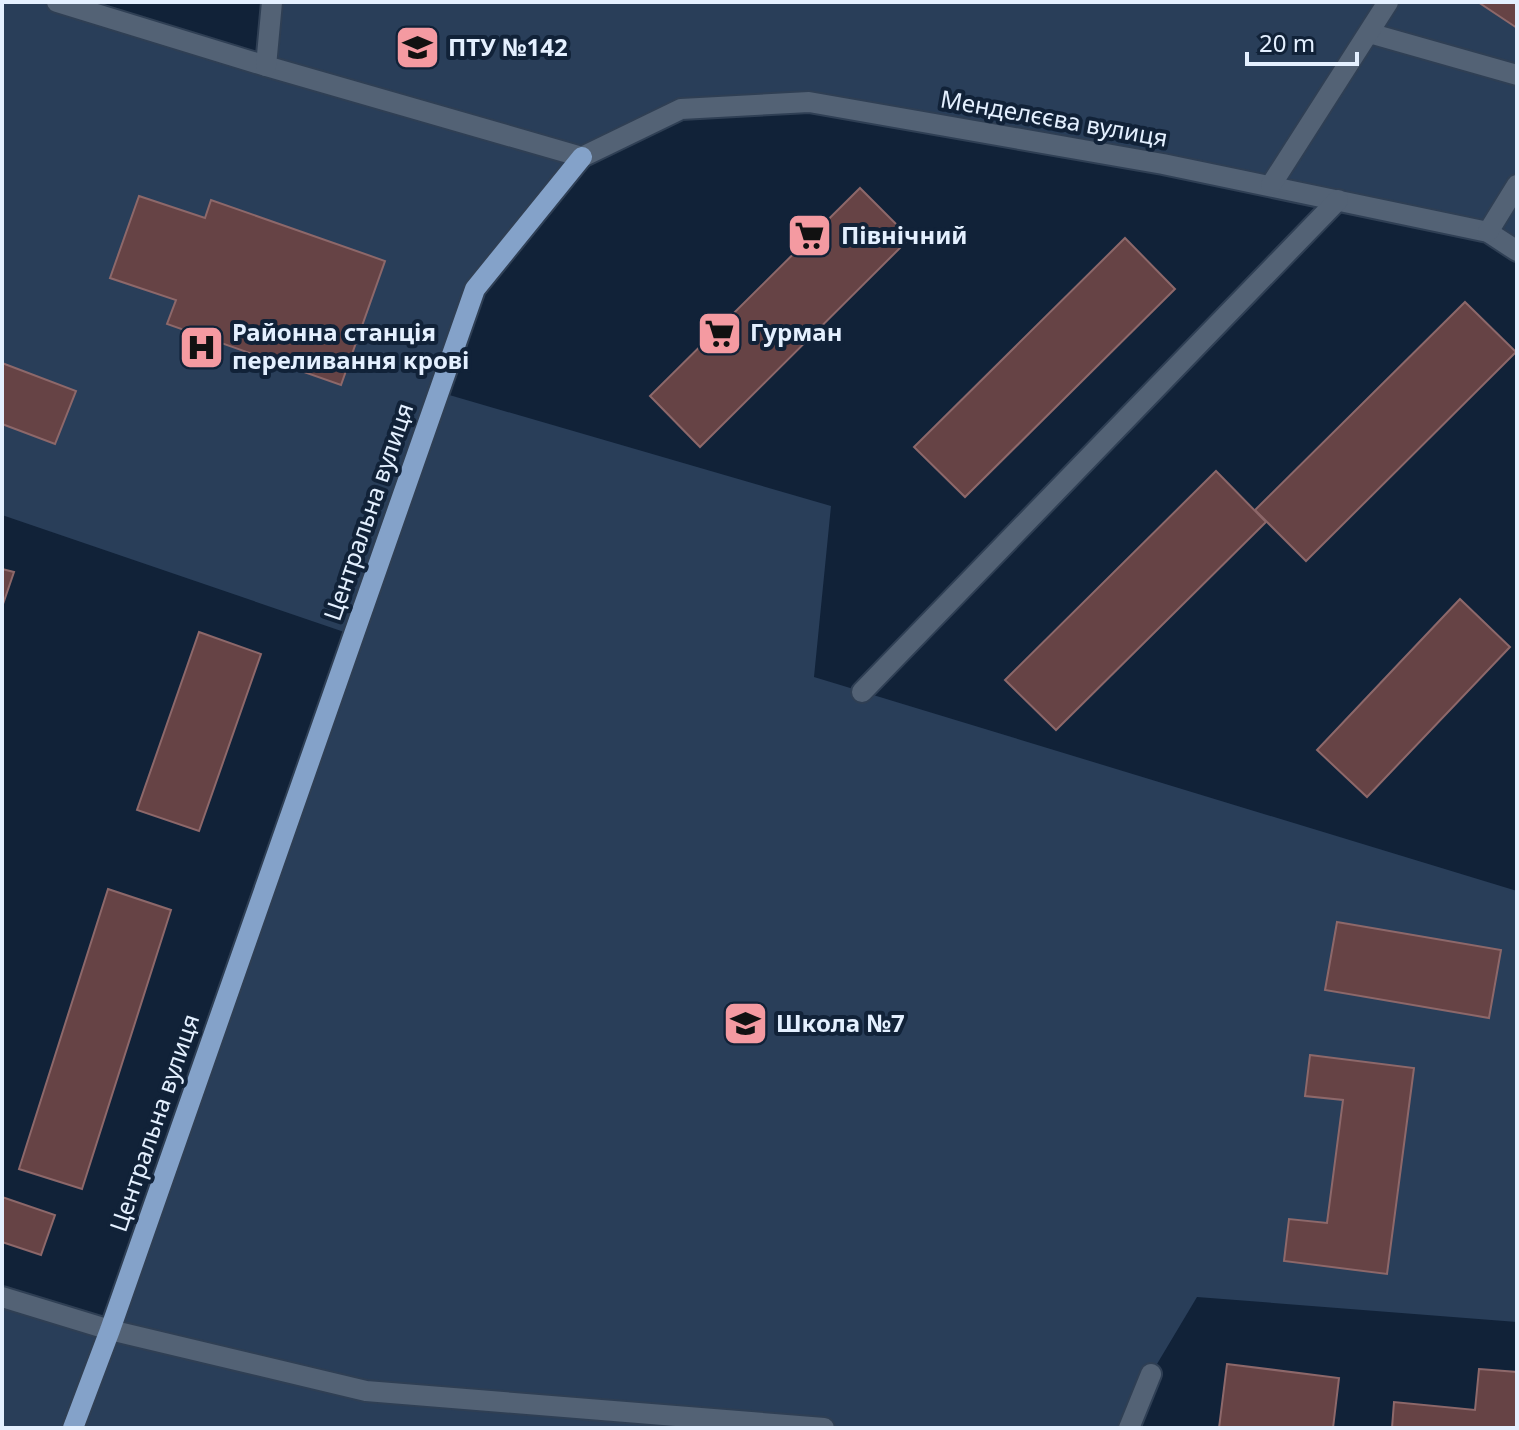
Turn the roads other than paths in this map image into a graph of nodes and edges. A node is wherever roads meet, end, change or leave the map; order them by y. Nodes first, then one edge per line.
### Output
1 (57, 2) edge
2 (272, 2) edge
3 (1388, 2) edge
4 (1369, 33) junction
5 (266, 66) junction
6 (1517, 75) edge
7 (582, 157) junction
8 (1271, 185) junction
9 (1517, 185) edge
10 (1338, 200) junction
11 (1488, 232) junction
12 (1517, 251) edge
13 (862, 692) dead end
14 (2, 1297) edge
15 (110, 1330) junction
16 (1151, 1374) dead end
17 (73, 1428) edge
18 (824, 1428) edge
19 (1129, 1428) edge

1 - 5 street
2 - 5 street
3 - 4 street
4 - 6 street
4 - 8 street
5 - 7 street
7 - 8 street, Менделєєва вулиця
7 - 15 main road, Центральна вулиця
8 - 10 street, Менделєєва вулиця
9 - 11 street
10 - 11 street, Менделєєва вулиця
10 - 13 street
11 - 12 street, Менделєєва вулиця
14 - 15 street
15 - 17 main road, Центральна вулиця
15 - 18 street
16 - 19 street

